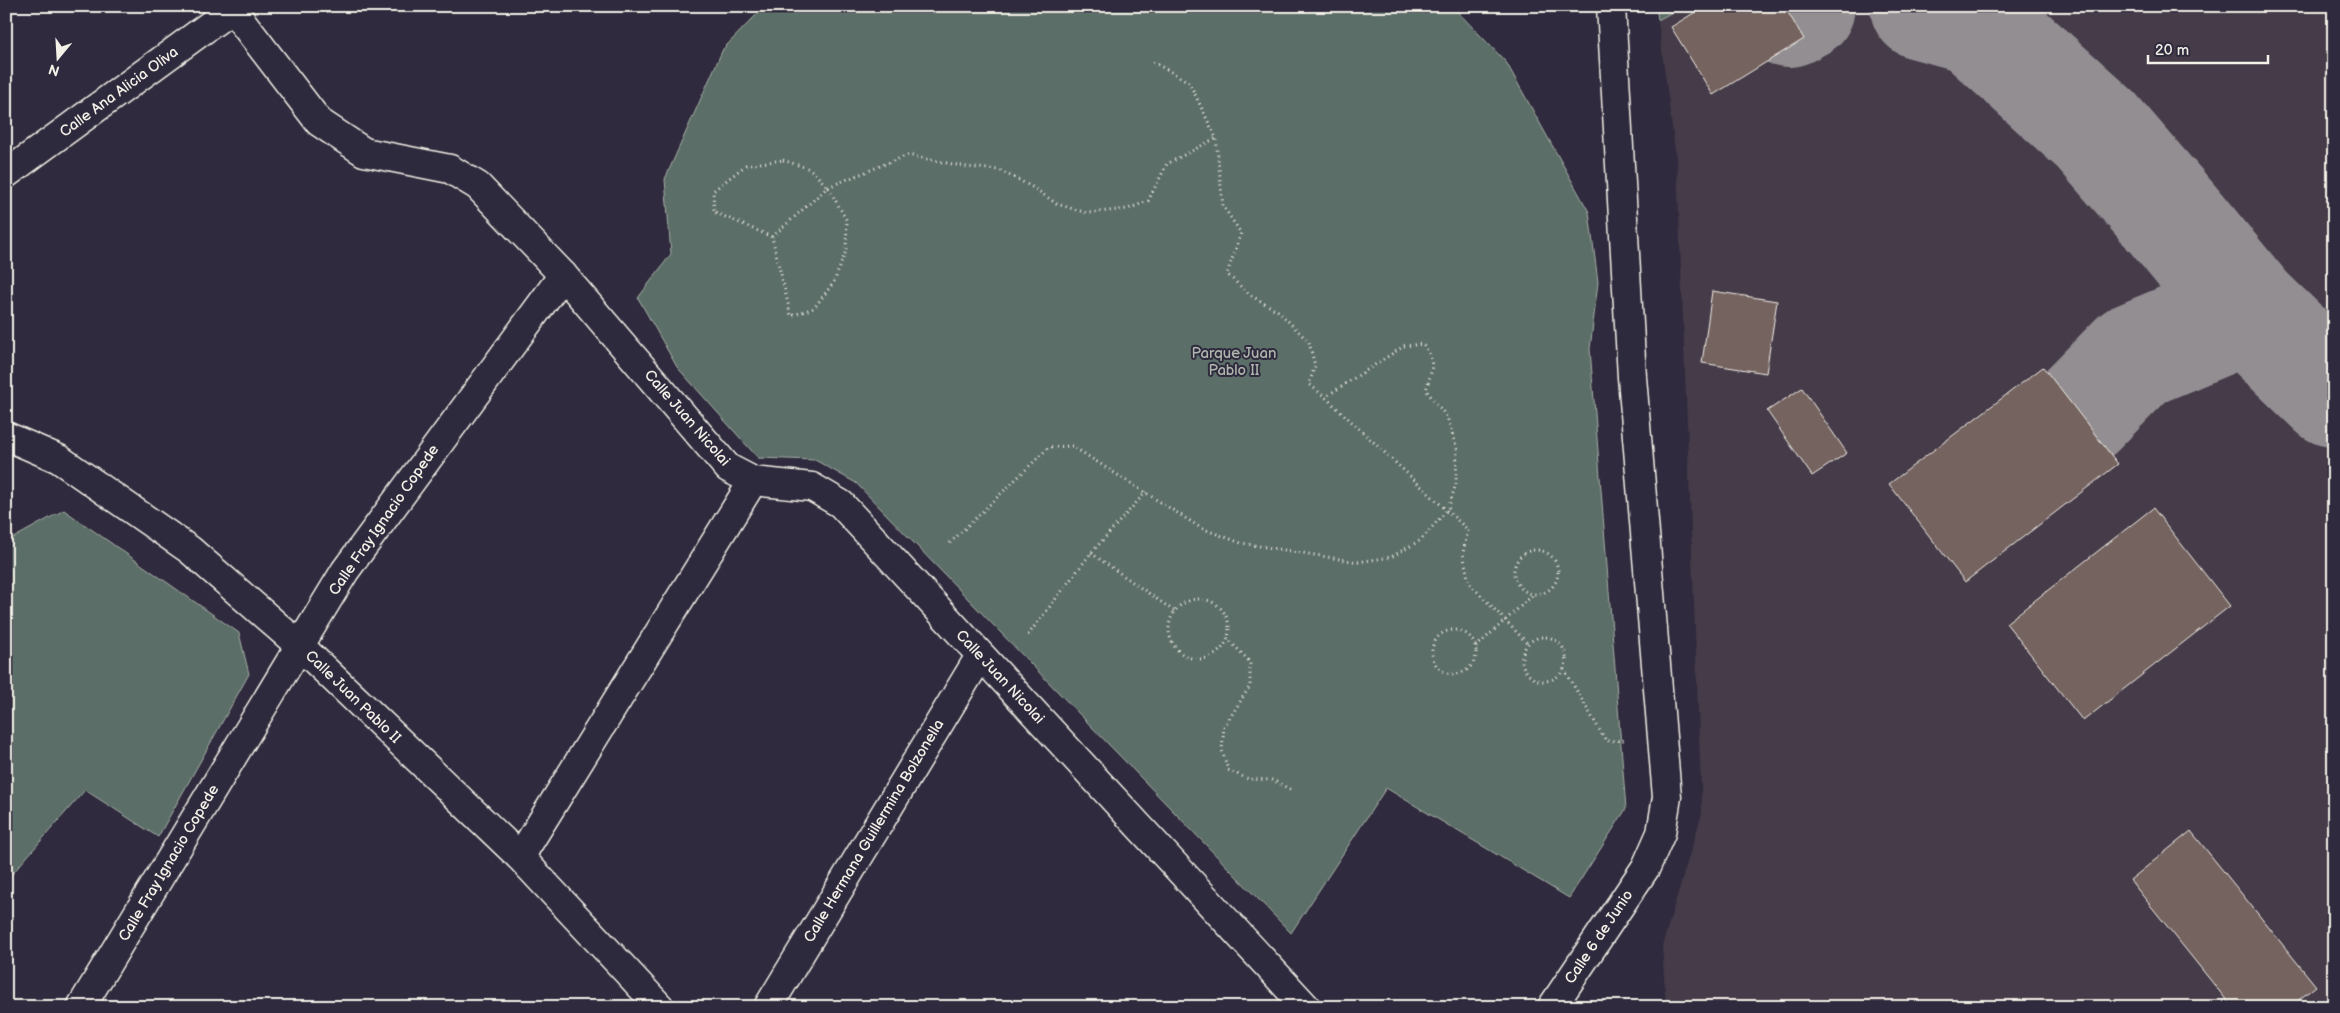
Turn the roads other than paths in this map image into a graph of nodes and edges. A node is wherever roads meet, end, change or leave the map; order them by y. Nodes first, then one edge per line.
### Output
1 (1611, 6) edge
2 (231, 8) edge
3 (6, 174) edge
4 (563, 275) junction
5 (6, 436) edge
6 (753, 481) junction
7 (300, 646) junction
8 (980, 656) junction
9 (520, 857) junction
10 (81, 1007) edge
11 (660, 1007) edge
12 (768, 1007) edge
13 (1306, 1007) edge
14 (1552, 1007) edge

1 - 14 street, Calle 6 de Junio
2 - 3 street, Calle Ana Alicia Oliva
2 - 4 street, Calle Juan Nicolai
4 - 6 street, Calle Juan Nicolai
4 - 7 street, Calle Fray Ignacio Copede
5 - 7 street, Calle Juan Pablo II
6 - 8 street, Calle Juan Nicolai
6 - 9 street
7 - 9 street, Calle Juan Pablo II
7 - 10 street, Calle Fray Ignacio Copede
8 - 12 street, Calle Hermana Guillermina Bolzonella
8 - 13 street, Calle Juan Nicolai
9 - 11 street, Calle Juan Pablo II

